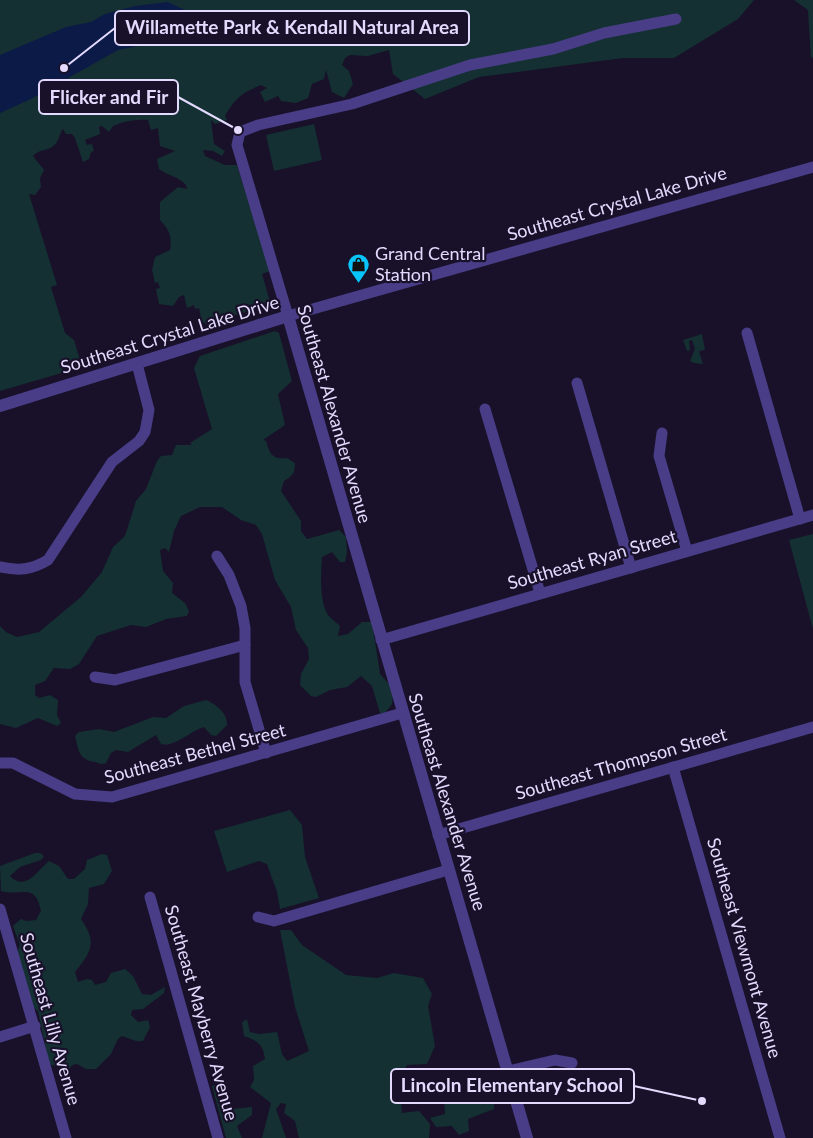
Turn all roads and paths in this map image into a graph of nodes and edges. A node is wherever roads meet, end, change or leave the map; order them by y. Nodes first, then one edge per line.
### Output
1 (676, 19) dead end
2 (813, 166) edge
3 (288, 316) junction
4 (747, 333) dead end
5 (136, 364) junction
6 (577, 383) dead end
7 (0, 406) edge
8 (486, 409) dead end
9 (662, 433) dead end
10 (813, 515) edge
11 (800, 518) junction
12 (687, 551) junction
13 (217, 556) dead end
14 (0, 566) edge
15 (630, 568) junction
16 (540, 593) junction
17 (381, 640) junction
18 (245, 645) junction
19 (95, 677) dead end
20 (402, 713) junction
21 (813, 727) edge
22 (266, 754) junction
23 (0, 763) edge
24 (673, 767) junction
25 (438, 835) junction
26 (448, 870) junction
27 (150, 897) dead end
28 (0, 909) edge
29 (258, 917) dead end
30 (35, 1026) junction
31 (0, 1036) edge
32 (572, 1063) dead end
33 (509, 1071) junction
34 (66, 1138) edge
35 (218, 1138) edge
36 (527, 1138) edge
37 (780, 1138) edge

1 - 3 street, Southeast Alexander Avenue
2 - 3 street, Southeast Crystal Lake Drive
3 - 5 street, Southeast Crystal Lake Drive
3 - 17 street, Southeast Alexander Avenue
4 - 11 street
5 - 7 street, Southeast Crystal Lake Drive
5 - 14 street
6 - 15 street
8 - 16 street
9 - 12 street
10 - 11 street, Southeast Ryan Street
11 - 12 street, Southeast Ryan Street
12 - 15 street, Southeast Ryan Street
13 - 18 street
15 - 16 street, Southeast Ryan Street
16 - 17 street, Southeast Ryan Street
17 - 20 street, Southeast Alexander Avenue
18 - 19 street
18 - 22 street
20 - 22 street, Southeast Bethel Street
20 - 25 street, Southeast Alexander Avenue
21 - 24 street, Southeast Thompson Street
22 - 23 street, Southeast Bethel Street
24 - 25 street, Southeast Thompson Street
24 - 37 street, Southeast Viewmont Avenue
25 - 26 street, Southeast Alexander Avenue
26 - 29 street
26 - 33 street, Southeast Alexander Avenue
27 - 35 street, Southeast Mayberry Avenue
28 - 30 street, Southeast Lilly Avenue
30 - 31 street
30 - 34 street, Southeast Lilly Avenue
32 - 33 street
33 - 36 street, Southeast Alexander Avenue

